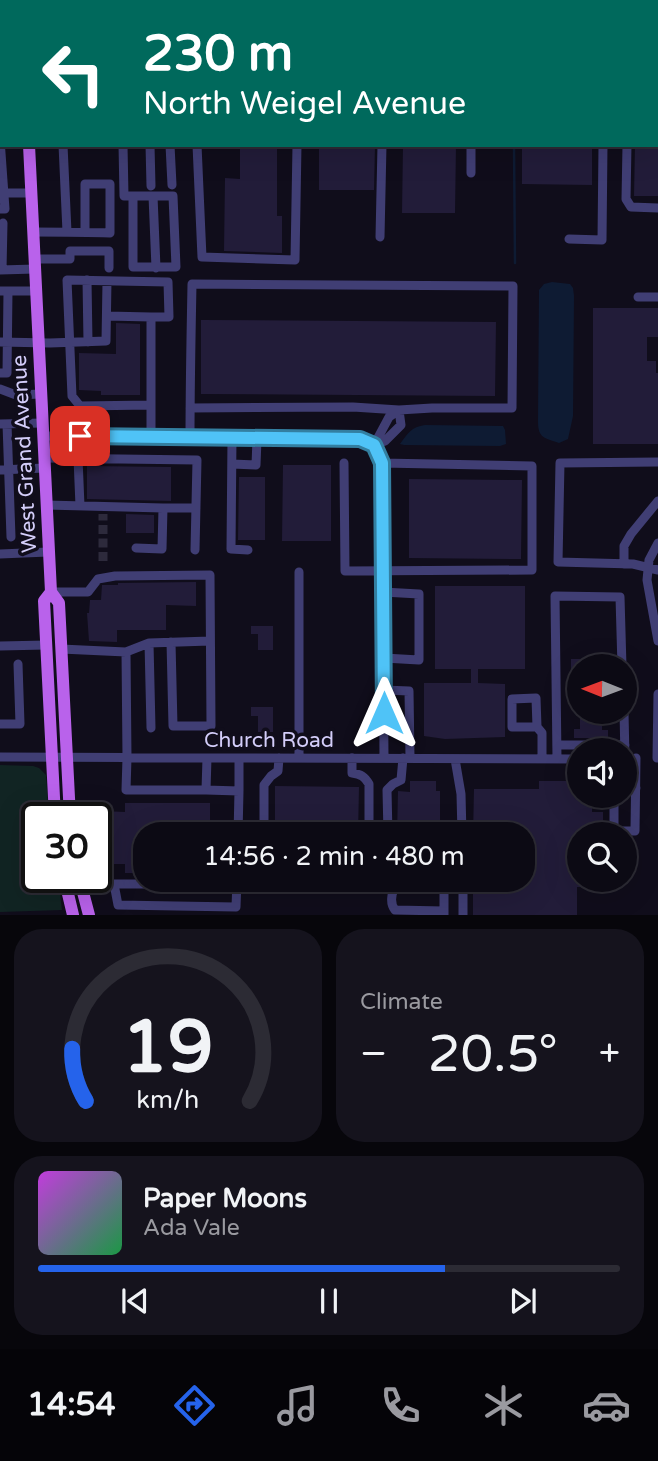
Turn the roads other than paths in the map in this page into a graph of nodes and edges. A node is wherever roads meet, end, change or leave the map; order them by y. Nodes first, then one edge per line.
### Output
1 (0, 147) edge
2 (29, 147) edge
3 (63, 147) edge
4 (123, 147) edge
5 (150, 147) edge
6 (170, 147) edge
7 (197, 147) edge
8 (297, 147) edge
9 (382, 147) edge
10 (471, 147) edge
11 (603, 147) edge
12 (628, 147) edge
13 (471, 173) dead end
14 (172, 185) dead end
15 (152, 191) junction
16 (3, 193) junction
17 (32, 194) junction
18 (133, 196) junction
19 (658, 208) edge
20 (0, 209) edge
21 (3, 223) dead end
22 (33, 232) junction
23 (66, 232) junction
24 (85, 232) junction
25 (380, 237) dead end
26 (569, 239) dead end
27 (35, 264) junction
28 (109, 268) dead end
29 (156, 268) junction
30 (1, 270) edge
31 (87, 280) junction
32 (107, 281) junction
33 (36, 290) junction
34 (4, 291) edge
35 (638, 297) dead end
36 (658, 297) edge
37 (107, 316) junction
38 (151, 317) junction
39 (4, 342) edge
40 (88, 342) junction
41 (38, 343) junction
42 (70, 343) junction
43 (0, 373) edge
44 (0, 389) edge
45 (41, 394) junction
46 (151, 405) junction
47 (80, 406) junction
48 (190, 408) junction
49 (399, 410) junction
50 (3, 424) edge
51 (43, 429) junction
52 (80, 436) junction
53 (151, 438) junction
54 (190, 438) junction
55 (232, 438) junction
56 (257, 439) junction
57 (374, 446) junction
58 (4, 449) edge
59 (78, 458) junction
60 (658, 462) edge
61 (44, 463) junction
62 (344, 463) dead end
63 (382, 463) junction
64 (232, 464) junction
65 (4, 470) edge
66 (658, 501) edge
67 (46, 505) junction
68 (80, 506) junction
69 (163, 508) junction
70 (196, 508) junction
71 (0, 519) edge
72 (10, 519) junction
73 (11, 537) dead end
74 (658, 544) edge
75 (136, 548) dead end
76 (195, 550) dead end
77 (248, 550) dead end
78 (48, 552) junction
79 (0, 554) edge
80 (624, 564) junction
81 (653, 570) edge
82 (299, 572) dead end
83 (383, 572) junction
84 (51, 592) junction
85 (383, 592) junction
86 (210, 641) junction
87 (658, 641) edge
88 (171, 642) junction
89 (149, 643) junction
90 (46, 645) junction
91 (0, 646) edge
92 (61, 649) junction
93 (126, 652) junction
94 (622, 654) edge
95 (384, 658) junction
96 (18, 664) dead end
97 (384, 690) junction
98 (658, 694) edge
99 (0, 724) edge
100 (537, 727) dead end
101 (151, 728) dead end
102 (557, 745) junction
103 (567, 745) edge
104 (0, 757) edge
105 (127, 758) junction
106 (206, 758) junction
107 (239, 758) junction
108 (279, 758) junction
109 (299, 758) junction
110 (352, 758) junction
111 (384, 758) junction
112 (407, 758) junction
113 (637, 758) edge
114 (657, 758) edge
115 (51, 759) junction
116 (66, 759) junction
117 (455, 759) junction
118 (542, 759) junction
119 (557, 759) junction
120 (567, 759) edge
121 (206, 790) junction
122 (239, 790) junction
123 (54, 802) edge
124 (69, 802) edge
125 (614, 808) edge
126 (636, 808) edge
127 (238, 822) edge
128 (264, 822) edge
129 (369, 822) edge
130 (388, 822) edge
131 (462, 822) edge
132 (133, 884) edge
133 (237, 892) edge
134 (463, 892) edge
135 (68, 893) edge
136 (83, 893) edge
137 (444, 913) edge
138 (73, 915) edge
139 (89, 915) edge
140 (463, 915) edge

1 - 16 street
2 - 17 main road, West Grand Avenue
3 - 23 street
4 - 18 street
5 - 15 street
6 - 14 street
7 - 8 street
9 - 25 street
10 - 13 street
11 - 26 street
12 - 19 street
15 - 18 street
15 - 29 street
15 - 29 street
16 - 17 street
16 - 20 street
17 - 22 main road, West Grand Avenue
18 - 29 street
21 - 30 street
22 - 23 street
22 - 27 main road, West Grand Avenue
23 - 24 street
24 - 24 street
27 - 28 street
27 - 30 street
27 - 33 main road, West Grand Avenue
31 - 32 street
31 - 40 street
31 - 42 street
32 - 37 street
32 - 38 street
33 - 34 street
33 - 41 main road, West Grand Avenue
34 - 39 street
35 - 36 street
37 - 38 street
37 - 40 street
38 - 46 street
39 - 41 street
39 - 43 street
40 - 42 street
41 - 42 street
41 - 45 main road, West Grand Avenue
42 - 47 street
44 - 45 street
45 - 51 main road, West Grand Avenue
46 - 47 street
46 - 53 street
47 - 52 street
48 - 49 street
48 - 49 street
48 - 54 street
49 - 57 street
50 - 51 street
50 - 58 street
51 - 52 street
51 - 61 main road, West Grand Avenue
52 - 53 street
53 - 54 street
54 - 55 street
55 - 56 street
55 - 64 street
56 - 57 street
56 - 64 street
57 - 63 street
58 - 65 street
59 - 61 street
59 - 68 street
59 - 70 street
60 - 80 street
61 - 65 street
61 - 67 main road, West Grand Avenue
62 - 83 street
63 - 83 street
63 - 83 street
64 - 77 street
65 - 72 street
66 - 80 street
67 - 68 street
67 - 78 main road, West Grand Avenue
68 - 69 street
69 - 70 street
69 - 75 street
70 - 76 street
71 - 72 street
72 - 73 street
74 - 81 street
78 - 79 street
78 - 84 main road, West Grand Avenue
80 - 81 street
81 - 87 street
82 - 109 street
83 - 85 street
84 - 86 street
84 - 90 main road, West Grand Avenue
84 - 92 main road, West Grand Avenue
85 - 95 street
85 - 95 street
86 - 88 street
86 - 88 street
88 - 89 street
89 - 93 street
89 - 101 street
90 - 91 street
90 - 115 main road, West Grand Avenue
92 - 93 street
92 - 116 main road, West Grand Avenue
93 - 105 street
94 - 102 street
95 - 97 street
96 - 99 street
97 - 111 street
97 - 112 street
98 - 114 street
100 - 118 street
102 - 103 street
102 - 119 street
104 - 115 street, Church Road
105 - 106 street, Church Road
105 - 116 street, Church Road
105 - 121 street
106 - 107 street, Church Road
106 - 121 street
107 - 108 street, Church Road
107 - 122 street
108 - 109 street, Church Road
108 - 128 street
109 - 110 street, Church Road
110 - 111 street, Church Road
110 - 129 street
111 - 112 street, Church Road
112 - 117 street, Church Road
112 - 130 street
113 - 114 street
115 - 116 street, Church Road
115 - 123 main road, West Grand Avenue
116 - 124 main road, West Grand Avenue
117 - 118 street, Church Road
117 - 131 street
118 - 119 street, Church Road
119 - 120 street, Church Road
121 - 122 street
122 - 127 street
125 - 126 street
132 - 133 street
134 - 140 street
135 - 138 main road
136 - 139 main road
137 - 137 street

